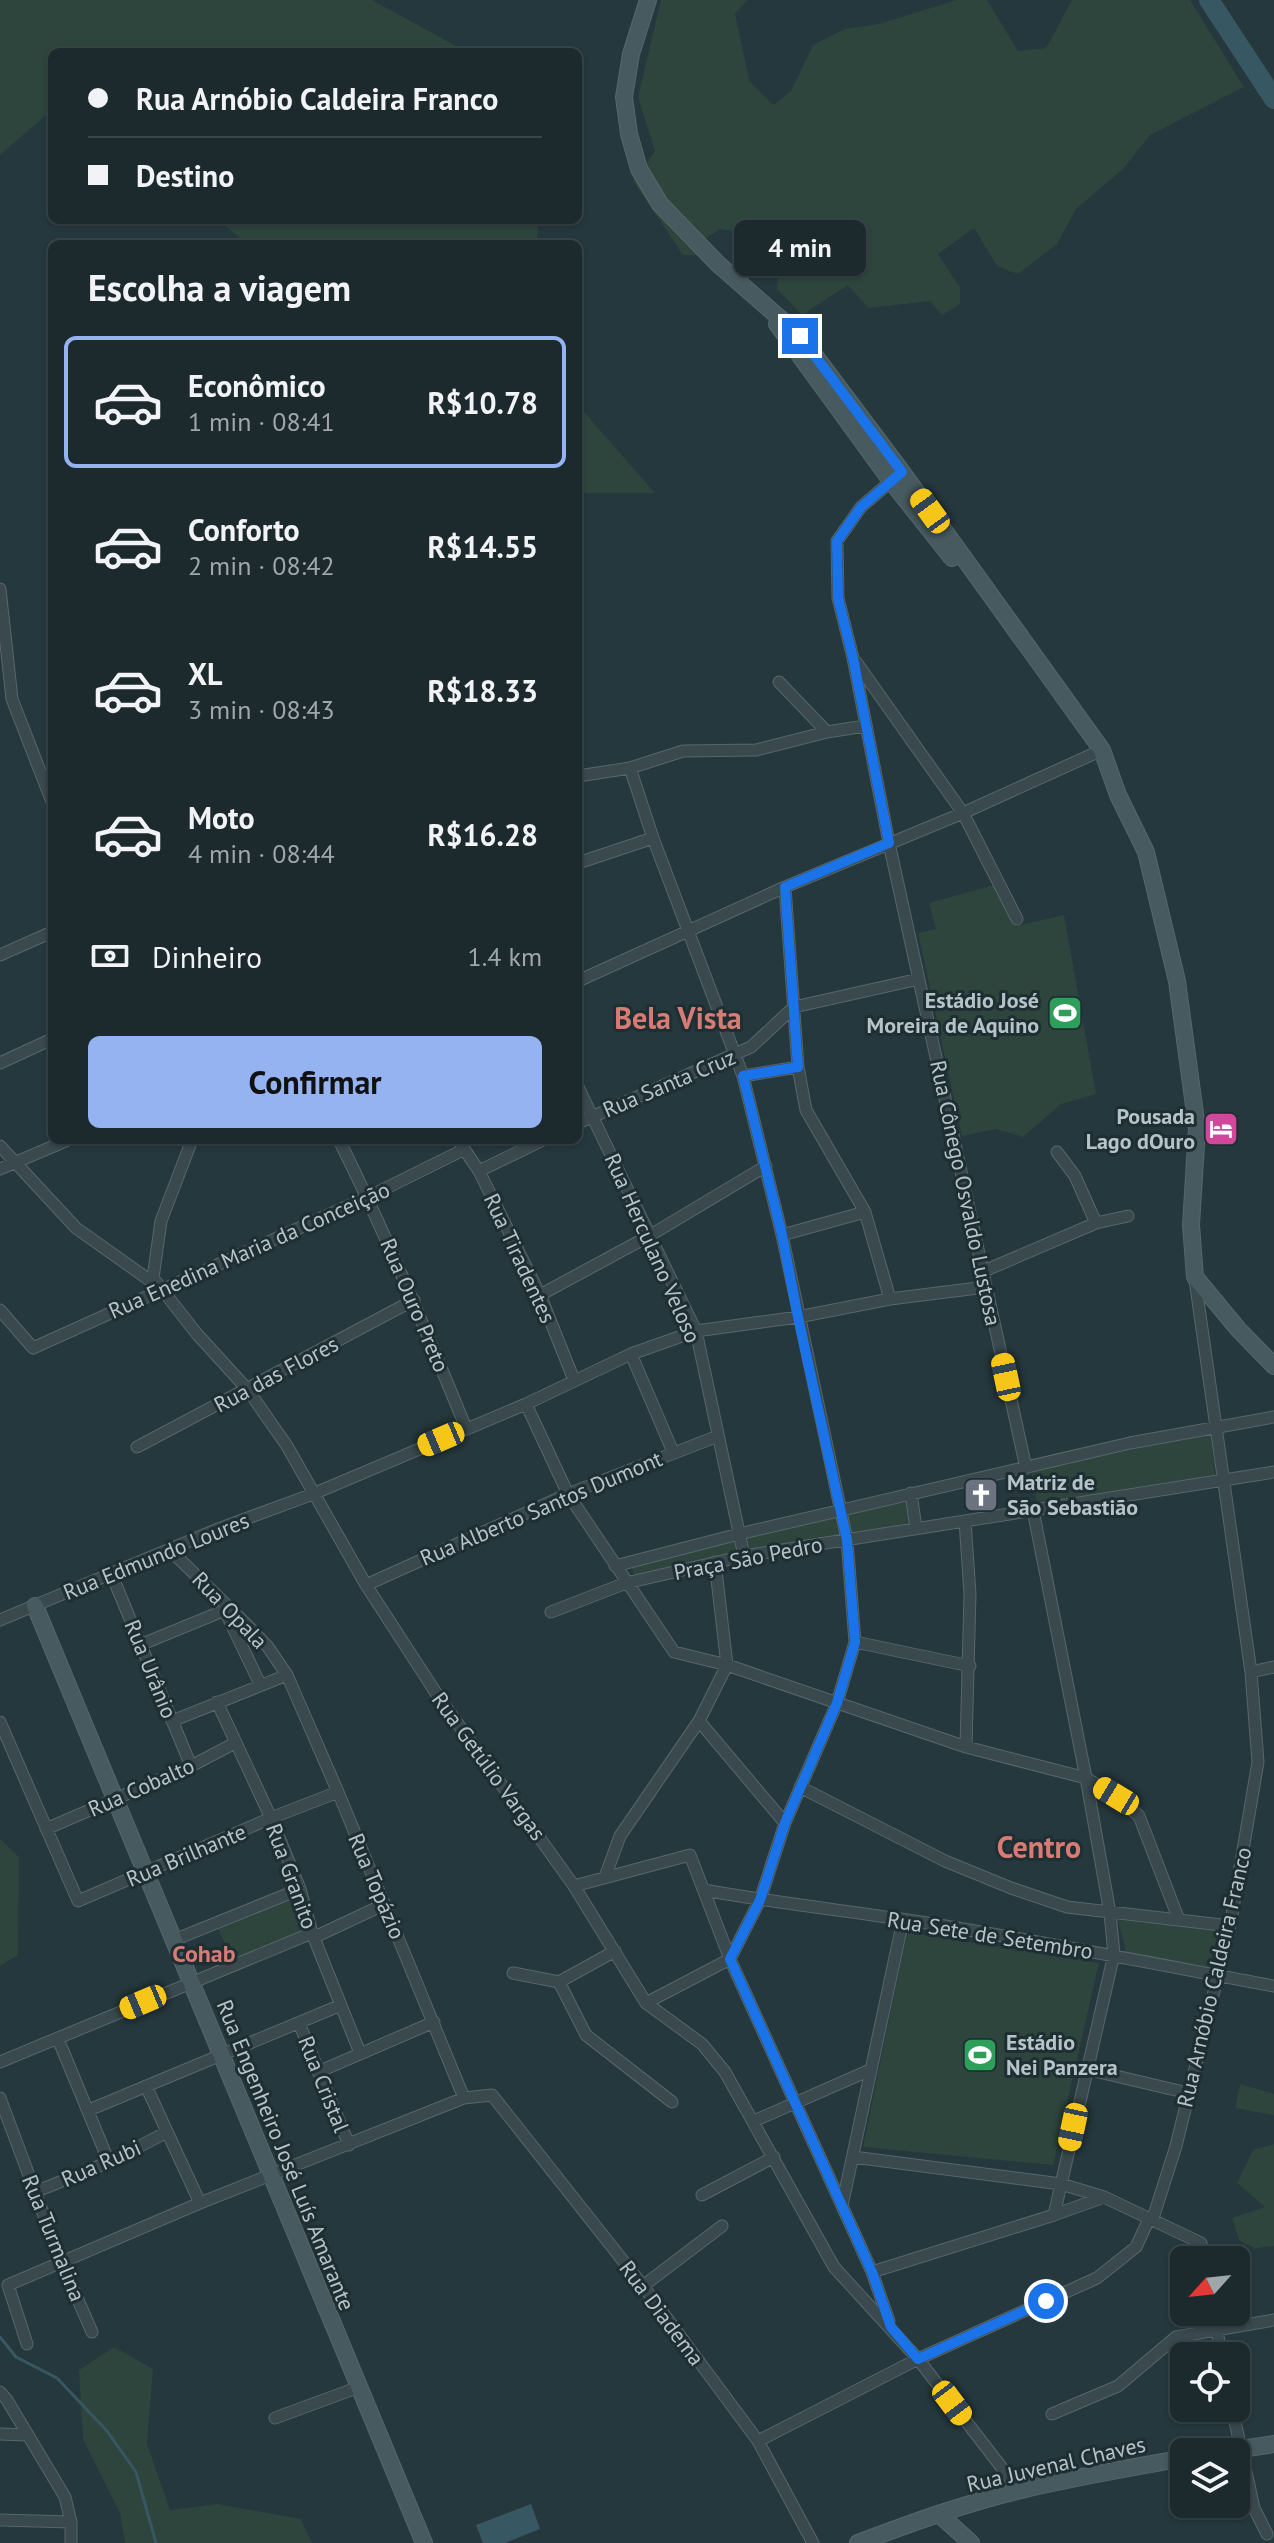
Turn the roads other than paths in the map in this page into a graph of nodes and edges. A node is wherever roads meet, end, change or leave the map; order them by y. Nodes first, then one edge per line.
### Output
1 (648, 0) edge
2 (897, 476) junction
3 (0, 589) edge
4 (853, 658) junction
5 (779, 682) dead end
6 (865, 726) junction
7 (827, 732) junction
8 (1098, 752) junction
9 (630, 768) junction
10 (582, 775) edge
11 (48, 792) edge
12 (963, 813) junction
13 (653, 838) junction
14 (889, 843) junction
15 (582, 862) edge
16 (785, 887) junction
17 (1017, 919) dead end
18 (690, 931) junction
19 (48, 934) edge
20 (0, 955) edge
21 (582, 979) edge
22 (919, 979) junction
23 (794, 1007) junction
24 (48, 1041) edge
25 (736, 1055) junction
26 (0, 1063) edge
27 (798, 1067) junction
28 (743, 1076) junction
29 (582, 1095) edge
30 (593, 1116) junction
31 (582, 1121) edge
32 (58, 1144) edge
33 (190, 1144) edge
34 (341, 1144) edge
35 (535, 1144) edge
36 (461, 1145) edge
37 (0, 1146) edge
38 (1057, 1152) dead end
39 (14, 1162) junction
40 (766, 1166) junction
41 (0, 1169) edge
42 (479, 1171) junction
43 (368, 1197) junction
44 (865, 1212) junction
45 (1128, 1216) dead end
46 (1096, 1223) junction
47 (782, 1235) junction
48 (649, 1236) junction
49 (984, 1271) junction
50 (1195, 1277) junction
51 (986, 1287) junction
52 (162, 1289) junction
53 (540, 1295) junction
54 (890, 1299) junction
55 (414, 1300) junction
56 (0, 1310) edge
57 (798, 1317) junction
58 (696, 1331) junction
59 (631, 1354) junction
60 (1274, 1366) edge
61 (574, 1380) junction
62 (248, 1390) junction
63 (526, 1404) junction
64 (1274, 1417) edge
65 (466, 1428) junction
66 (1216, 1428) junction
67 (718, 1436) junction
68 (137, 1447) dead end
69 (673, 1452) junction
70 (1026, 1468) junction
71 (1274, 1472) edge
72 (1224, 1478) junction
73 (911, 1493) junction
74 (313, 1494) junction
75 (568, 1494) junction
76 (1033, 1510) junction
77 (841, 1511) junction
78 (965, 1521) junction
79 (916, 1528) junction
80 (739, 1534) junction
81 (847, 1540) junction
82 (169, 1549) junction
83 (744, 1556) junction
84 (715, 1562) junction
85 (615, 1566) junction
86 (111, 1573) junction
87 (626, 1583) junction
88 (366, 1585) junction
89 (35, 1606) junction
90 (228, 1610) junction
91 (551, 1612) dead end
92 (0, 1620) edge
93 (855, 1642) junction
94 (140, 1645) junction
95 (727, 1665) junction
96 (970, 1666) junction
97 (1274, 1667) edge
98 (1251, 1672) junction
99 (287, 1675) junction
100 (260, 1684) junction
101 (217, 1702) junction
102 (837, 1703) junction
103 (172, 1721) junction
104 (699, 1721) junction
105 (0, 1722) edge
106 (235, 1743) junction
107 (966, 1747) junction
108 (191, 1766) junction
109 (1086, 1778) junction
110 (800, 1787) junction
111 (338, 1792) junction
112 (114, 1799) junction
113 (271, 1818) junction
114 (785, 1823) junction
115 (46, 1829) junction
116 (146, 1872) junction
117 (605, 1877) junction
118 (574, 1886) junction
119 (300, 1889) junction
120 (704, 1890) junction
121 (760, 1900) junction
122 (385, 1904) junction
123 (1110, 1913) junction
124 (903, 1920) junction
125 (1179, 1920) junction
126 (1230, 1926) junction
127 (312, 1933) junction
128 (174, 1940) junction
129 (615, 1951) junction
130 (1114, 1954) junction
131 (730, 1959) junction
132 (513, 1973) dead end
133 (1216, 1975) junction
134 (191, 1982) junction
135 (559, 1982) junction
136 (1274, 1986) edge
137 (646, 2003) junction
138 (341, 2005) junction
139 (434, 2022) junction
140 (299, 2023) junction
141 (58, 2039) junction
142 (360, 2053) junction
143 (221, 2057) junction
144 (0, 2062) edge
145 (1086, 2069) junction
146 (870, 2070) junction
147 (318, 2072) junction
148 (146, 2086) junction
149 (1188, 2093) junction
150 (0, 2098) edge
151 (464, 2098) junction
152 (672, 2102) dead end
153 (795, 2102) junction
154 (89, 2110) junction
155 (754, 2121) junction
156 (167, 2132) junction
157 (349, 2145) junction
158 (774, 2157) junction
159 (853, 2157) junction
160 (109, 2162) junction
161 (270, 2176) junction
162 (1061, 2184) junction
163 (35, 2192) junction
164 (702, 2195) dead end
165 (1104, 2197) junction
166 (200, 2203) junction
167 (842, 2207) junction
168 (1054, 2215) junction
169 (1150, 2217) junction
170 (722, 2226) dead end
171 (1202, 2246) edge
172 (61, 2261) junction
173 (872, 2272) junction
174 (643, 2286) junction
175 (1274, 2320) edge
176 (891, 2327) junction
177 (1216, 2328) junction
178 (92, 2332) dead end
179 (1219, 2342) edge
180 (27, 2344) dead end
181 (918, 2359) junction
182 (359, 2387) junction
183 (0, 2392) edge
184 (1052, 2414) dead end
185 (275, 2418) dead end
186 (0, 2434) edge
187 (27, 2435) junction
188 (758, 2441) junction
189 (1274, 2444) edge
190 (1250, 2448) edge
191 (1170, 2461) edge
192 (1019, 2490) junction
193 (1250, 2491) edge
194 (939, 2514) junction
195 (0, 2520) edge
196 (71, 2522) junction
197 (1267, 2534) dead end
198 (866, 2542) edge
199 (71, 2543) edge
200 (424, 2543) edge
201 (813, 2543) edge
202 (971, 2543) edge

1 - 2 main road
2 - 4 street, Rua Cônego Osvaldo Lustosa
2 - 8 main road
3 - 11 street
4 - 6 street, Rua Cônego Osvaldo Lustosa
4 - 12 street
5 - 7 street
6 - 7 street
6 - 14 street, Rua Cônego Osvaldo Lustosa
7 - 9 street
8 - 12 street
8 - 50 main road
9 - 10 street
9 - 13 street
12 - 14 street
12 - 17 street
13 - 15 street
13 - 18 street
14 - 16 street
14 - 22 street, Rua Cônego Osvaldo Lustosa
16 - 18 street
16 - 23 street
18 - 21 street
18 - 25 street
19 - 20 street
22 - 23 street
22 - 49 street, Rua Cônego Osvaldo Lustosa
23 - 25 street, Rua Santa Cruz
23 - 27 street
24 - 26 street
25 - 28 street
25 - 30 street, Rua Santa Cruz
27 - 28 street
27 - 44 street
28 - 40 street
29 - 30 street, Rua Herculano Veloso
30 - 31 street, Rua Santa Cruz
30 - 48 street, Rua Herculano Veloso
32 - 39 street
33 - 52 street, Rua Getúlio Vargas
34 - 43 street, Rua Ouro Preto
35 - 42 street
36 - 42 street, Rua Tiradentes
36 - 43 street, Rua Enedina Maria da Conceição
37 - 39 street
38 - 46 street
39 - 41 street
39 - 52 street
40 - 47 street
40 - 48 street
42 - 53 street, Rua Tiradentes
43 - 52 street, Rua Enedina Maria da Conceição
43 - 55 street, Rua Ouro Preto
44 - 47 street
44 - 54 street
45 - 46 street
46 - 49 street
47 - 57 street
48 - 53 street
48 - 58 street, Rua Herculano Veloso
49 - 51 street, Rua Cônego Osvaldo Lustosa
50 - 60 main road
50 - 66 street, Rua Arnóbio Caldeira Franco
51 - 54 street, Rua Edmundo Loures
51 - 70 street, Rua Cônego Osvaldo Lustosa
52 - 56 street, Rua Enedina Maria da Conceição
52 - 62 street, Rua Getúlio Vargas
53 - 61 street, Rua Tiradentes
54 - 57 street, Rua Edmundo Loures
55 - 62 street, Rua das Flores
55 - 65 street, Rua Ouro Preto
57 - 58 street, Rua Edmundo Loures
57 - 77 street
58 - 59 street, Rua Edmundo Loures
58 - 67 street, Rua Herculano Veloso
59 - 61 street, Rua Edmundo Loures
59 - 69 street
61 - 63 street, Rua Edmundo Loures
62 - 68 street, Rua das Flores
62 - 74 street, Rua Getúlio Vargas
63 - 65 street, Rua Edmundo Loures
63 - 75 street
64 - 66 street
65 - 74 street, Rua Edmundo Loures
66 - 70 street
66 - 72 street, Rua Arnóbio Caldeira Franco
67 - 69 street, Rua Alberto Santos Dumont
67 - 80 street, Rua Herculano Veloso
69 - 75 street, Rua Alberto Santos Dumont
70 - 73 street
71 - 72 street, Praça São Pedro
72 - 76 street, Praça São Pedro
72 - 98 street, Rua Arnóbio Caldeira Franco
73 - 77 street
73 - 79 street
74 - 82 street, Rua Edmundo Loures
74 - 88 street, Rua Getúlio Vargas
75 - 85 street
75 - 88 street, Rua Alberto Santos Dumont
76 - 78 street, Praça São Pedro
76 - 109 street
77 - 80 street
77 - 81 street
78 - 79 street, Praça São Pedro
78 - 96 street
79 - 81 street, Praça São Pedro
80 - 83 street, Rua Herculano Veloso
80 - 85 street
81 - 83 street, Praça São Pedro
81 - 93 street
82 - 86 street, Rua Edmundo Loures
82 - 90 street, Rua Opala
83 - 84 street, Praça São Pedro
84 - 87 street, Praça São Pedro
84 - 95 street
85 - 87 street
86 - 89 street, Rua Edmundo Loures
86 - 94 street, Rua Urânio
87 - 91 street, Praça São Pedro
87 - 95 street
88 - 118 street, Rua Getúlio Vargas
89 - 92 street, Rua Edmundo Loures
89 - 112 main road, Rua Engenheiro José Luís Amarante
90 - 94 street
90 - 99 street, Rua Opala
90 - 100 street
93 - 96 street
93 - 102 street
94 - 103 street, Rua Urânio
95 - 102 street
95 - 104 street
96 - 107 street
97 - 98 street
98 - 126 street, Rua Arnóbio Caldeira Franco
99 - 100 street
99 - 111 street, Rua Topázio
100 - 101 street
101 - 103 street
101 - 106 street, Rua Granito
102 - 107 street
102 - 110 street
103 - 108 street, Rua Urânio
104 - 114 street
104 - 117 street
105 - 115 street
106 - 108 street, Rua Cobalto
106 - 113 street, Rua Granito
107 - 109 street
108 - 112 street, Rua Cobalto
109 - 123 street
109 - 125 street
110 - 114 street
110 - 123 street
111 - 113 street, Rua Brilhante
111 - 122 street, Rua Topázio
112 - 115 street, Rua Cobalto
112 - 116 main road, Rua Engenheiro José Luís Amarante
113 - 116 street, Rua Brilhante
113 - 119 street, Rua Granito
114 - 121 street
115 - 116 street, Rua Brilhante
116 - 128 main road, Rua Engenheiro José Luís Amarante
117 - 118 street
117 - 120 street
118 - 129 street, Rua Getúlio Vargas
119 - 127 street, Rua Granito
119 - 128 street
120 - 121 street, Rua Sete de Setembro
120 - 131 street
121 - 124 street, Rua Sete de Setembro
121 - 131 street
122 - 127 street
122 - 139 street, Rua Topázio
123 - 125 street
123 - 130 street
124 - 130 street, Rua Sete de Setembro
124 - 146 street
125 - 126 street
126 - 133 street, Rua Arnóbio Caldeira Franco
127 - 134 street
127 - 138 street, Rua Granito
128 - 134 main road, Rua Engenheiro José Luís Amarante
129 - 135 street
129 - 137 street, Rua Getúlio Vargas
130 - 133 street, Rua Sete de Setembro
130 - 145 street
131 - 137 street
131 - 153 street
132 - 135 street
133 - 136 street, Rua Sete de Setembro
133 - 149 street, Rua Arnóbio Caldeira Franco
134 - 141 street
134 - 143 main road, Rua Engenheiro José Luís Amarante
135 - 152 street
137 - 155 street, Rua Getúlio Vargas
138 - 140 street
138 - 142 street, Rua Granito
139 - 142 street
139 - 151 street, Rua Topázio
140 - 143 street
140 - 147 street, Rua Cristal
141 - 144 street
141 - 154 street
142 - 147 street
143 - 148 street
143 - 161 main road, Rua Engenheiro José Luís Amarante
145 - 149 street
145 - 162 street
146 - 153 street
146 - 159 street
147 - 157 street, Rua Cristal
148 - 154 street
148 - 156 street
149 - 169 street, Rua Arnóbio Caldeira Franco
150 - 163 street, Rua Turmalina
151 - 157 street
151 - 174 street, Rua Diadema
153 - 155 street
153 - 167 street
154 - 160 street
155 - 158 street, Rua Getúlio Vargas
156 - 160 street, Rua Rubi
156 - 166 street
157 - 161 street
158 - 164 street
158 - 176 street, Rua Getúlio Vargas
159 - 162 street
159 - 167 street
160 - 163 street, Rua Rubi
161 - 166 street
161 - 182 main road, Rua Engenheiro José Luís Amarante
162 - 165 street
162 - 168 street
163 - 172 street, Rua Turmalina
165 - 168 street
165 - 169 street
166 - 172 street
167 - 173 street
168 - 173 street
169 - 171 street
169 - 181 street, Rua Arnóbio Caldeira Franco
170 - 174 street
172 - 178 street, Rua Turmalina
172 - 180 street
173 - 176 street
174 - 188 street, Rua Diadema
175 - 177 street
176 - 181 street, Rua Getúlio Vargas
177 - 179 street
177 - 184 street
181 - 188 street, Rua Arnóbio Caldeira Franco
181 - 192 street, Rua Getúlio Vargas
182 - 185 street
182 - 200 main road, Rua Engenheiro José Luís Amarante
183 - 187 street
186 - 187 street
187 - 196 street
188 - 201 street, Rua Diadema
189 - 190 main road
191 - 192 main road, Rua Juvenal Chaves
192 - 194 main road, Rua Juvenal Chaves
193 - 197 street
194 - 198 main road, Rua Juvenal Chaves
194 - 202 main road
195 - 196 street
196 - 199 street

